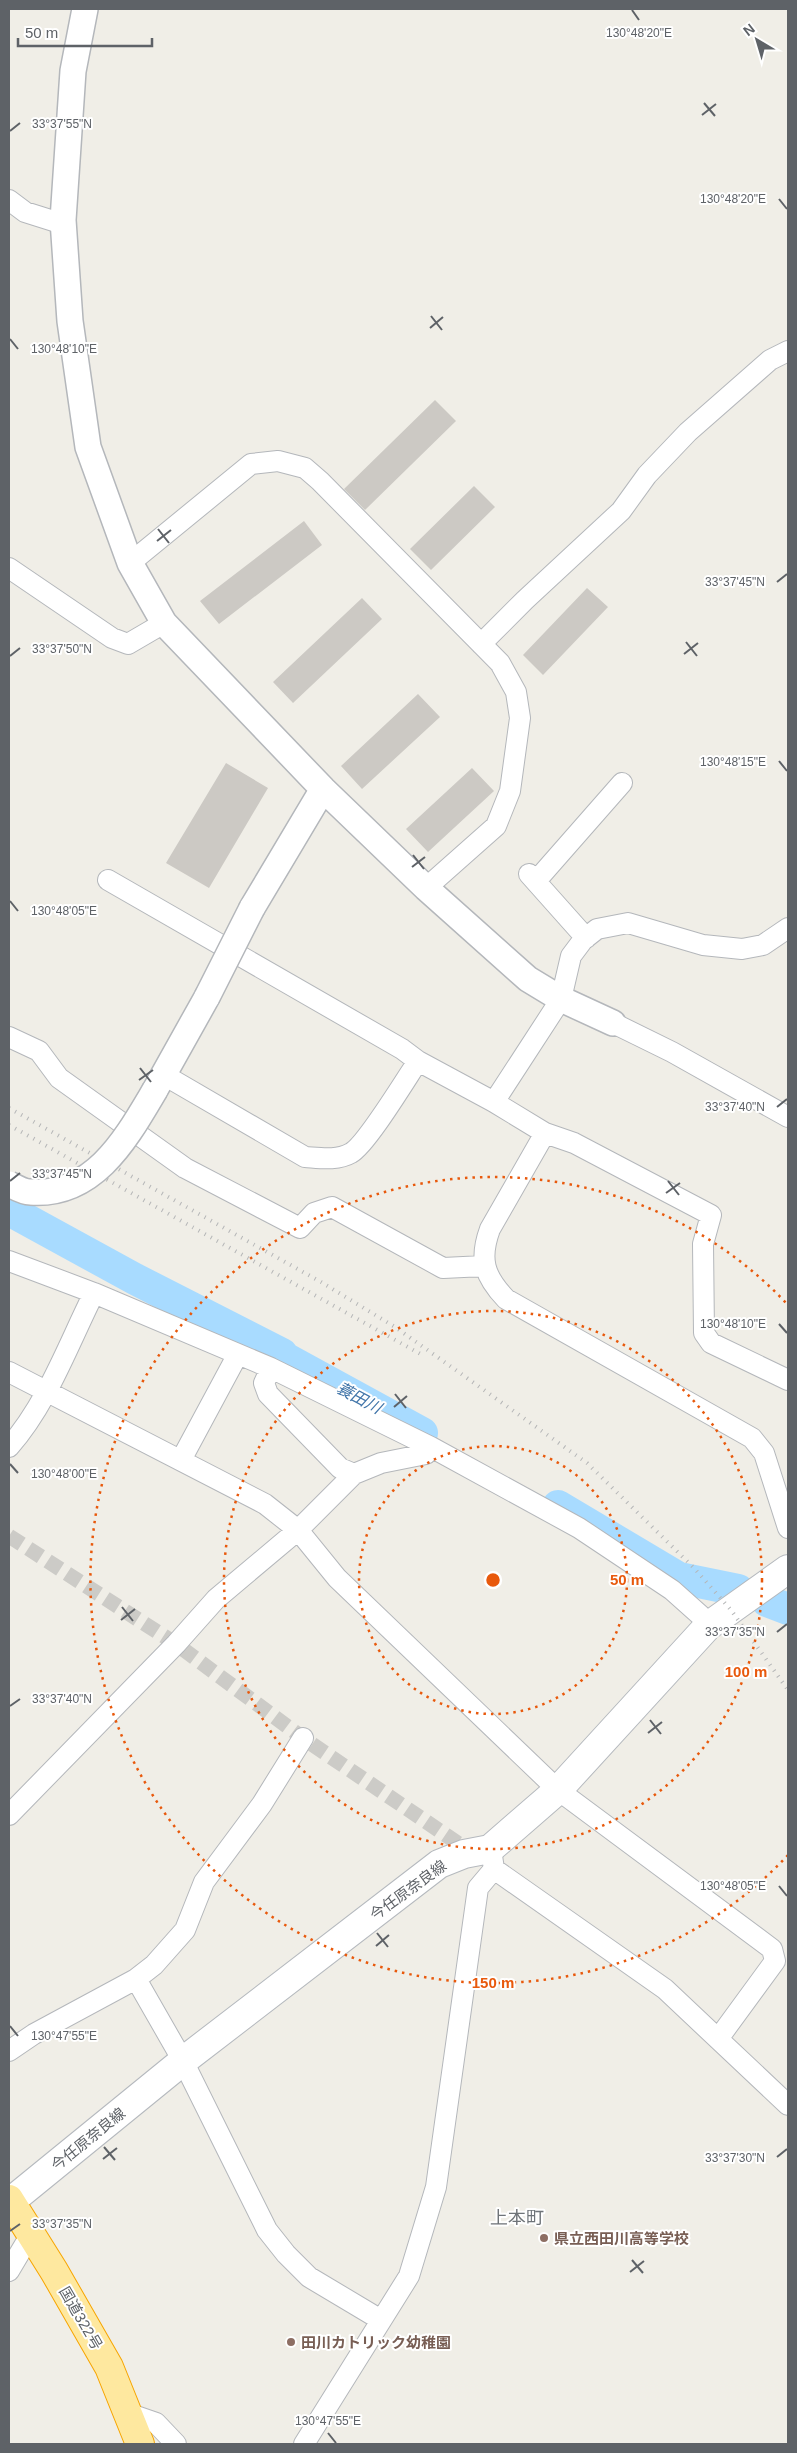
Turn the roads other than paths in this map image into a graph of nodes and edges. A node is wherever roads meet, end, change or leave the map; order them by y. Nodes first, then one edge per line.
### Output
1 (85, 9) edge
2 (9, 200) edge
3 (63, 224) junction
4 (788, 351) edge
5 (130, 563) junction
6 (9, 568) edge
7 (164, 622) junction
8 (481, 644) junction
9 (622, 783) dead end
10 (323, 789) junction
11 (108, 880) dead end
12 (426, 888) junction
13 (788, 928) edge
14 (586, 938) junction
15 (561, 999) junction
16 (613, 1023) joint
17 (9, 1036) edge
18 (418, 1061) junction
19 (160, 1082) junction
20 (494, 1102) junction
21 (788, 1117) edge
22 (544, 1133) junction
23 (9, 1184) edge
24 (9, 1261) edge
25 (484, 1266) junction
26 (94, 1293) junction
27 (238, 1354) junction
28 (271, 1368) junction
29 (9, 1372) edge
30 (788, 1380) edge
31 (46, 1390) junction
32 (9, 1447) edge
33 (431, 1447) junction
34 (180, 1460) junction
35 (354, 1474) junction
36 (783, 1492) edge
37 (788, 1528) edge
38 (298, 1530) junction
39 (788, 1569) edge
40 (708, 1626) junction
41 (303, 1738) dead end
42 (558, 1790) junction
43 (13, 1803) edge
44 (492, 1859) junction
45 (136, 1978) junction
46 (718, 2039) junction
47 (9, 2051) edge
48 (183, 2061) junction
49 (788, 2105) edge
50 (9, 2201) edge
51 (30, 2234) junction
52 (9, 2271) edge
53 (381, 2320) junction
54 (127, 2413) junction
55 (140, 2444) edge
56 (176, 2444) edge
57 (304, 2444) edge

1 - 3 street
2 - 3 street
3 - 5 street
4 - 8 street
5 - 7 street
5 - 8 street
6 - 7 street
7 - 10 street
8 - 12 street
9 - 14 street
10 - 12 street
10 - 19 street, bridge
11 - 18 street
12 - 15 street
13 - 14 street
14 - 15 street
15 - 16 street
15 - 20 street
16 - 21 street
17 - 25 street
18 - 19 street
18 - 20 street
19 - 23 street, bridge
20 - 22 street
22 - 25 street
22 - 30 street
24 - 26 street
25 - 36 street
26 - 27 street
26 - 31 street
27 - 28 street
27 - 34 street
28 - 33 street
28 - 35 street
29 - 31 street
31 - 32 street
31 - 34 street
33 - 35 street
33 - 40 street
34 - 38 street
35 - 38 street
36 - 37 street
38 - 42 street
38 - 43 street
39 - 40 main road
40 - 42 main road
41 - 45 street
42 - 44 main road
42 - 46 street
44 - 46 street
44 - 48 main road, 今任原奈良線
44 - 53 street
45 - 47 street
45 - 48 street
46 - 49 street
48 - 50 main road, 今任原奈良線
48 - 53 street
50 - 51 highway, 国道322号
51 - 52 street
51 - 54 highway, 国道322号
53 - 57 street
54 - 55 highway, 国道322号
54 - 56 street

